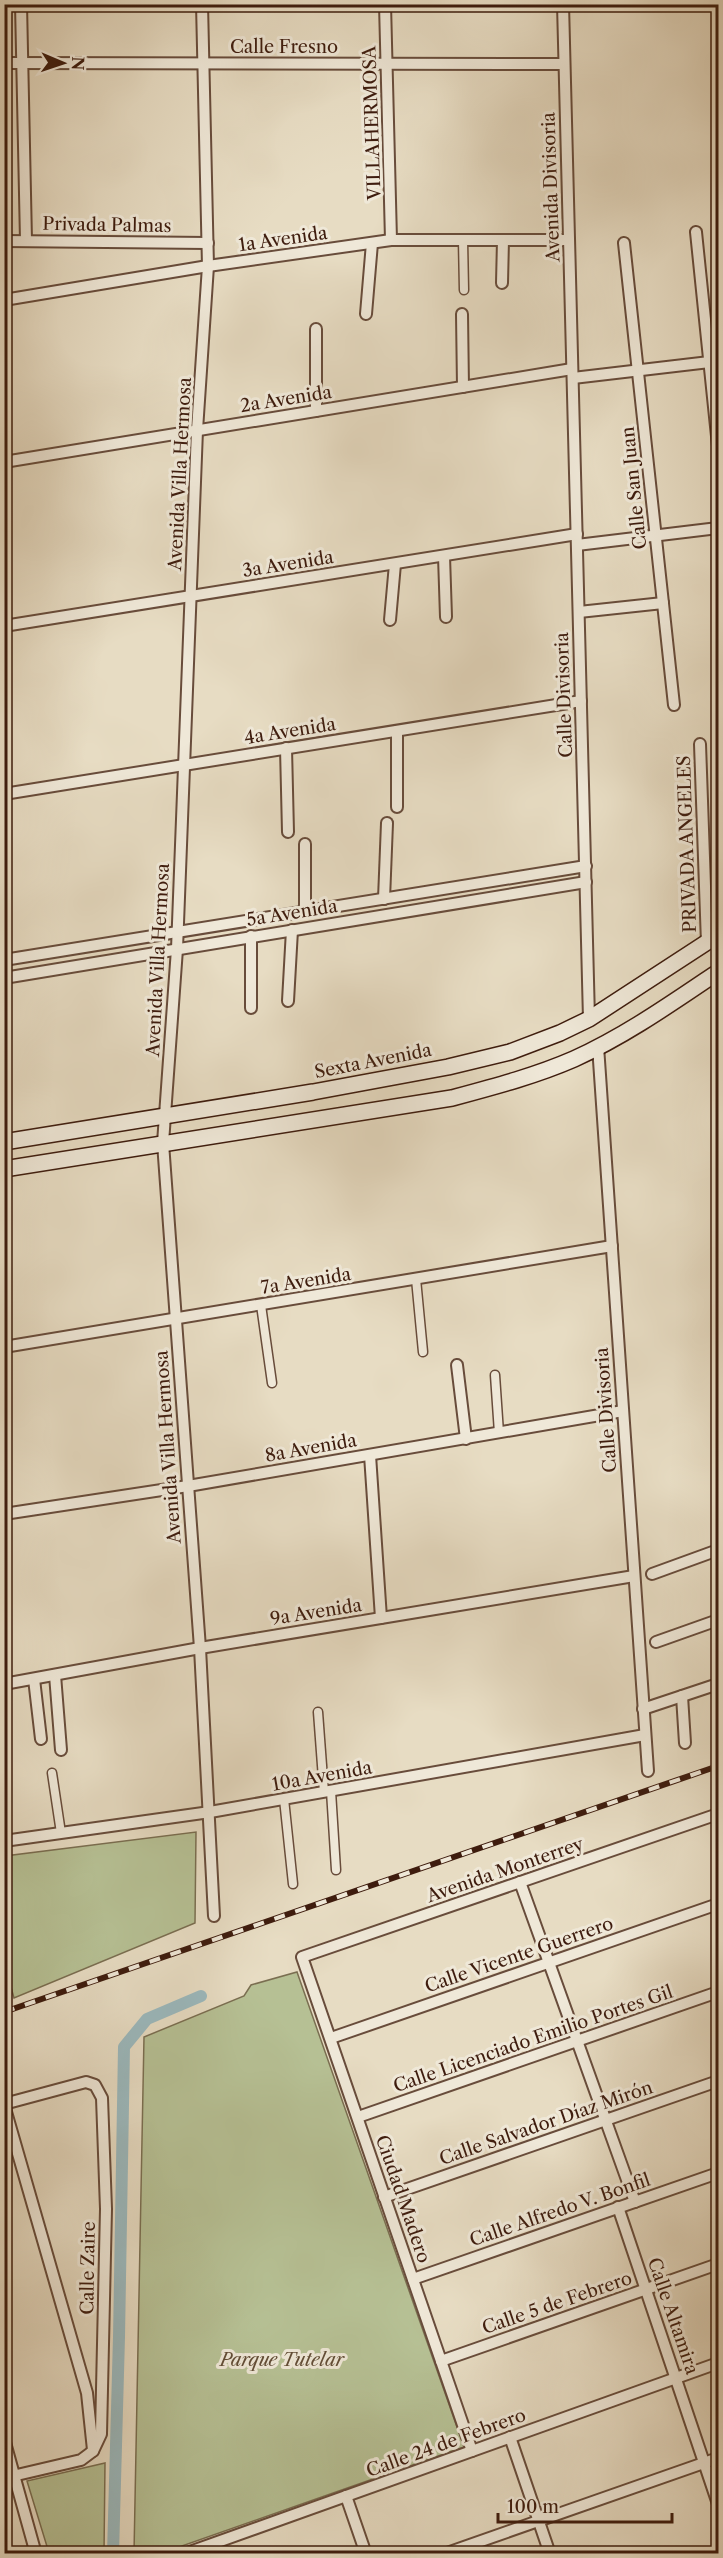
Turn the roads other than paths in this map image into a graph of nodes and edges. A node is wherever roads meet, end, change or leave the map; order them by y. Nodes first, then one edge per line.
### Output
1 (21, 4) edge
2 (202, 4) edge
3 (385, 4) edge
4 (563, 4) edge
5 (4, 63) edge
6 (22, 63) junction
7 (204, 63) junction
8 (387, 64) junction
9 (564, 64) junction
10 (696, 232) dead end
11 (392, 240) junction
12 (463, 240) junction
13 (503, 240) junction
14 (569, 240) junction
15 (4, 241) edge
16 (26, 241) junction
17 (208, 243) junction
18 (372, 243) junction
19 (624, 243) dead end
20 (208, 266) junction
21 (502, 283) dead end
22 (464, 290) dead end
23 (4, 300) edge
24 (366, 314) dead end
25 (462, 314) dead end
26 (316, 329) dead end
27 (714, 361) edge
28 (638, 370) junction
29 (572, 374) junction
30 (463, 387) junction
31 (316, 411) junction
32 (197, 430) junction
33 (718, 446) edge
34 (4, 462) edge
35 (718, 528) edge
36 (656, 535) junction
37 (577, 539) junction
38 (444, 556) junction
39 (395, 564) junction
40 (191, 596) junction
41 (663, 603) junction
42 (579, 612) junction
43 (446, 617) dead end
44 (390, 620) dead end
45 (4, 626) edge
46 (581, 701) junction
47 (674, 705) dead end
48 (397, 731) junction
49 (700, 744) dead end
50 (286, 748) junction
51 (184, 765) junction
52 (4, 794) edge
53 (397, 807) dead end
54 (387, 823) dead end
55 (288, 832) dead end
56 (306, 844) dead end
57 (586, 866) junction
58 (586, 882) junction
59 (441, 890) junction
60 (384, 899) junction
61 (372, 901) junction
62 (442, 905) junction
63 (305, 912) junction
64 (373, 916) junction
65 (292, 930) junction
66 (177, 933) junction
67 (251, 936) junction
68 (713, 939) edge
69 (177, 950) junction
70 (4, 960) edge
71 (718, 972) edge
72 (4, 978) edge
73 (288, 1001) dead end
74 (251, 1008) dead end
75 (589, 1019) junction
76 (598, 1046) junction
77 (167, 1115) junction
78 (4, 1142) edge
79 (163, 1143) junction
80 (4, 1169) edge
81 (612, 1246) junction
82 (416, 1279) junction
83 (261, 1305) junction
84 (176, 1319) junction
85 (4, 1347) edge
86 (423, 1352) dead end
87 (457, 1365) dead end
88 (495, 1375) dead end
89 (272, 1383) dead end
90 (623, 1412) junction
91 (499, 1433) junction
92 (466, 1439) junction
93 (370, 1455) junction
94 (188, 1486) junction
95 (4, 1514) edge
96 (718, 1550) edge
97 (652, 1574) dead end
98 (634, 1576) junction
99 (381, 1618) junction
100 (718, 1620) edge
101 (656, 1642) dead end
102 (200, 1648) junction
103 (55, 1675) junction
104 (34, 1679) junction
105 (4, 1684) edge
106 (718, 1684) edge
107 (682, 1696) junction
108 (644, 1709) junction
109 (318, 1712) dead end
110 (645, 1735) junction
111 (4, 1738) edge
112 (41, 1739) dead end
113 (685, 1743) dead end
114 (5, 1746) edge
115 (61, 1750) dead end
116 (648, 1771) dead end
117 (52, 1773) dead end
118 (327, 1792) junction
119 (284, 1799) junction
120 (210, 1812) junction
121 (718, 1814) edge
122 (61, 1833) junction
123 (4, 1841) edge
124 (336, 1870) dead end
125 (520, 1882) junction
126 (293, 1884) dead end
127 (718, 1904) edge
128 (214, 1916) dead end
129 (302, 1957) joint
130 (549, 1963) junction
131 (718, 1992) edge
132 (331, 2038) junction
133 (577, 2042) junction
134 (718, 2081) edge
135 (4, 2104) edge
136 (358, 2117) junction
137 (605, 2120) junction
138 (718, 2173) edge
139 (384, 2197) junction
140 (635, 2202) junction
141 (618, 2208) junction
142 (718, 2264) edge
143 (413, 2279) junction
144 (646, 2289) junction
145 (441, 2361) junction
146 (718, 2363) edge
147 (676, 2378) junction
148 (510, 2437) junction
149 (4, 2439) edge
150 (93, 2451) junction
151 (472, 2451) junction
152 (718, 2458) edge
153 (705, 2463) junction
154 (10, 2477) edge
155 (346, 2496) junction
156 (718, 2504) edge
157 (539, 2521) junction
158 (36, 2553) edge
159 (184, 2553) edge
160 (366, 2553) edge
161 (444, 2553) edge
162 (550, 2553) edge

1 - 6 street
2 - 7 street, Avenida Villa Hermosa
3 - 8 street, VILLAHERMOSA
4 - 9 street, Avenida Divisoria
5 - 6 street, Calle Fresno
6 - 7 street, Calle Fresno
6 - 16 street
7 - 8 street, Calle Fresno
7 - 17 street, Avenida Villa Hermosa
8 - 9 street, Calle Fresno
8 - 11 street, VILLAHERMOSA
9 - 14 street, Avenida Divisoria
10 - 27 street
11 - 12 street, 1a Avenida
11 - 18 street, 1a Avenida
12 - 13 street, 1a Avenida
12 - 22 street
13 - 14 street, 1a Avenida
13 - 21 street
14 - 29 street, Avenida Divisoria
15 - 16 street, Privada Palmas
16 - 17 street, Privada Palmas
17 - 20 street, Avenida Villa Hermosa
18 - 20 street, 1a Avenida
18 - 24 street
19 - 28 street, Calle San Juan
20 - 23 street, 1a Avenida
20 - 32 street, Avenida Villa Hermosa
25 - 30 street
26 - 31 street
27 - 28 street, 2a Avenida
27 - 33 street
28 - 29 street, 2a Avenida
28 - 36 street, Calle San Juan
29 - 30 street, 2a Avenida
29 - 37 street, Calle Divisoria
30 - 31 street, 2a Avenida
31 - 32 street, 2a Avenida
32 - 34 street, 2a Avenida
32 - 40 street, Avenida Villa Hermosa
35 - 36 street, 3a Avenida
36 - 37 street, 3a Avenida
36 - 41 street, Calle San Juan
37 - 38 street, 3a Avenida
37 - 42 street, Calle Divisoria
38 - 39 street, 3a Avenida
38 - 43 street
39 - 40 street, 3a Avenida
39 - 44 street
40 - 45 street, 3a Avenida
40 - 51 street, Avenida Villa Hermosa
41 - 42 street
41 - 47 street, Calle San Juan
42 - 46 street, Calle Divisoria
46 - 48 street, 4a Avenida
46 - 57 street, Calle Divisoria
48 - 50 street, 4a Avenida
48 - 53 street
49 - 68 street, PRIVADA ANGELES
50 - 51 street, 4a Avenida
50 - 55 street
51 - 52 street, 4a Avenida
51 - 66 street, Avenida Villa Hermosa
54 - 60 street
56 - 63 street
57 - 58 street, Calle Divisoria
57 - 59 street, 5a Avenida
58 - 62 street, 5a Avenida
58 - 75 street, Calle Divisoria
59 - 60 street, 5a Avenida
59 - 62 street
60 - 61 street, 5a Avenida
61 - 63 street, 5a Avenida
61 - 64 street
62 - 64 street, 5a Avenida
63 - 66 street, 5a Avenida
64 - 65 street, 5a Avenida
65 - 67 street, 5a Avenida
65 - 73 street
66 - 69 street, Avenida Villa Hermosa
66 - 70 street, 5a Avenida
67 - 69 street, 5a Avenida
67 - 74 street
68 - 75 main road, Sexta Avenida
69 - 72 street, 5a Avenida
69 - 77 street, Avenida Villa Hermosa
71 - 76 main road
75 - 77 main road, Sexta Avenida
76 - 79 main road
76 - 81 street, Calle Divisoria
77 - 78 main road, Sexta Avenida
77 - 79 street, Avenida Villa Hermosa
79 - 80 main road
79 - 84 street, Avenida Villa Hermosa
81 - 82 street, 7a Avenida
81 - 90 street, Calle Divisoria
82 - 83 street, 7a Avenida
82 - 86 street
83 - 84 street, 7a Avenida
83 - 89 street
84 - 85 street, 7a Avenida
84 - 94 street, Avenida Villa Hermosa
87 - 92 street
88 - 91 street
90 - 91 street, 8a Avenida
90 - 98 street, Calle Divisoria
91 - 92 street, 8a Avenida
92 - 93 street, 8a Avenida
93 - 94 street, 8a Avenida
93 - 99 street
94 - 95 street, 8a Avenida
94 - 102 street, Avenida Villa Hermosa
96 - 97 street
98 - 99 street, 9a Avenida
98 - 108 street, Calle Divisoria
99 - 102 street, 9a Avenida
100 - 101 street
102 - 103 street, 9a Avenida
102 - 120 street, Avenida Villa Hermosa
103 - 104 street, 9a Avenida
103 - 115 street
104 - 105 street, 9a Avenida
104 - 112 street
106 - 107 street
107 - 108 street
107 - 113 street
108 - 110 street, Calle Divisoria
109 - 118 street
110 - 116 street, Calle Divisoria
110 - 118 street, 10a Avenida
111 - 114 street
117 - 122 street
118 - 119 street, 10a Avenida
118 - 124 street
119 - 120 street, 10a Avenida
119 - 126 street
120 - 122 street, 10a Avenida
120 - 128 street, Avenida Villa Hermosa
121 - 125 street, Avenida Monterrey
122 - 123 street, 10a Avenida
125 - 129 street, Avenida Monterrey
125 - 130 street
127 - 130 street, Calle Vicente Guerrero
129 - 132 street, Ciudad Madero
130 - 132 street, Calle Vicente Guerrero
130 - 133 street
131 - 133 street, Calle Licenciado Emilio Portes Gil
132 - 136 street, Ciudad Madero
133 - 136 street, Calle Licenciado Emilio Portes Gil
133 - 137 street
134 - 137 street, Calle Salvador Díaz Mirón
135 - 150 street
135 - 150 street, Calle Zaire
136 - 139 street, Ciudad Madero
137 - 139 street, Calle Salvador Díaz Mirón
137 - 140 street
138 - 140 street, Calle Alfredo V. Bonfil
139 - 143 street, Ciudad Madero
140 - 141 street, Calle Alfredo V. Bonfil
141 - 143 street, Calle Alfredo V. Bonfil
141 - 144 street, Calle Altamira
142 - 144 street, Calle 5 de Febrero
143 - 145 street, Ciudad Madero
144 - 145 street, Calle 5 de Febrero
144 - 147 street, Calle Altamira
145 - 151 street, Ciudad Madero
146 - 147 street, Calle 24 de Febrero
147 - 148 street, Calle 24 de Febrero
147 - 153 street, Calle Altamira
148 - 151 street, Calle 24 de Febrero
148 - 157 street
149 - 154 street
150 - 154 street
151 - 155 street, Calle 24 de Febrero
152 - 153 street
153 - 156 street, Calle Altamira
153 - 157 street
154 - 158 street
155 - 159 street, Calle 24 de Febrero
155 - 160 street
157 - 161 street
157 - 162 street

